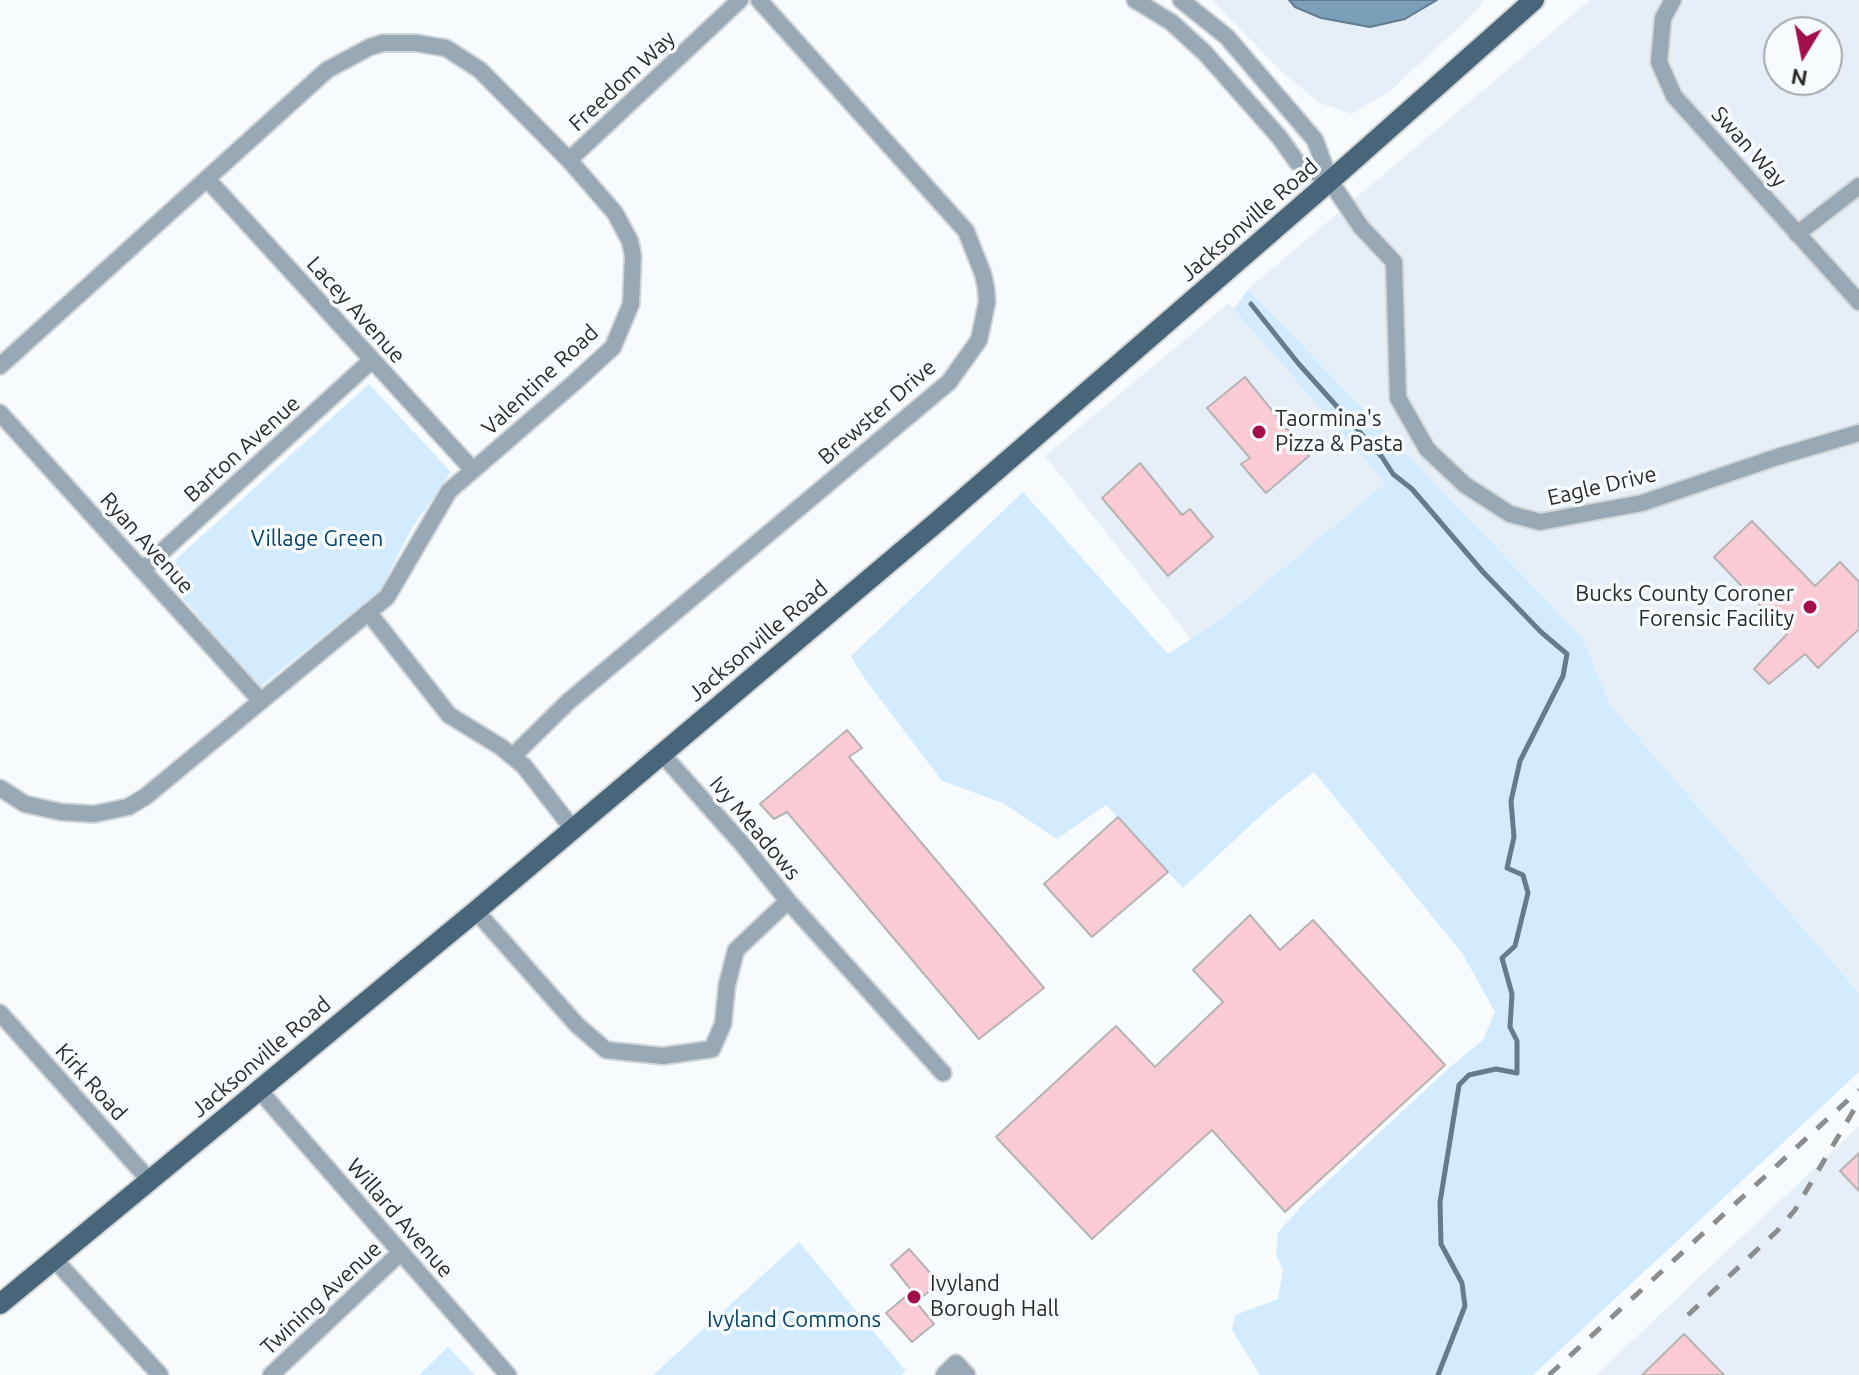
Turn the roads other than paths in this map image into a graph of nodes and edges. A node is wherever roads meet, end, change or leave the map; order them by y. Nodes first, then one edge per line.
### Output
1 (740, 0) edge
2 (759, 0) edge
3 (1135, 0) edge
4 (1181, 0) edge
5 (1534, 0) edge
6 (1673, 0) edge
7 (569, 160) junction
8 (207, 179) junction
9 (1330, 181) junction
10 (1859, 186) edge
11 (1797, 234) junction
12 (1859, 302) edge
13 (372, 360) junction
14 (0, 366) edge
15 (0, 413) edge
16 (1859, 433) edge
17 (473, 470) junction
18 (142, 570) junction
19 (368, 612) junction
20 (261, 701) junction
21 (662, 754) junction
22 (513, 756) junction
23 (0, 788) edge
24 (572, 828) junction
25 (788, 901) junction
26 (476, 911) junction
27 (0, 1013) edge
28 (943, 1073) dead end
29 (259, 1090) junction
30 (150, 1181) junction
31 (401, 1252) junction
32 (55, 1260) junction
33 (0, 1304) edge
34 (160, 1375) edge
35 (271, 1375) edge
36 (508, 1375) edge

1 - 7 street, Freedom Way
2 - 22 street, Brewster Drive
3 - 9 street
4 - 9 street
5 - 9 main road, Jacksonville Road
6 - 11 street, Swan Way
7 - 8 street, Valentine Road
7 - 17 street, Valentine Road
8 - 13 street, Lacey Avenue
8 - 14 street, Valentine Road
9 - 16 street, Eagle Drive
9 - 21 main road, Jacksonville Road
10 - 11 street
11 - 12 street, Swan Way
13 - 17 street, Lacey Avenue
13 - 18 street, Barton Avenue
15 - 18 street, Ryan Avenue
17 - 19 street, Valentine Road
18 - 20 street, Ryan Avenue
19 - 20 street, Valentine Road
19 - 22 street
20 - 23 street, Valentine Road
21 - 24 main road, Jacksonville Road
21 - 25 street, Ivy Meadows
22 - 24 street
24 - 26 main road, Jacksonville Road
25 - 26 street, Ivy Meadows
25 - 28 street
26 - 29 main road, Jacksonville Road
27 - 30 street, Kirk Road
29 - 30 main road, Jacksonville Road
29 - 31 street, Willard Avenue
30 - 32 main road, Jacksonville Road
31 - 35 street, Twining Avenue
31 - 36 street, Willard Avenue
32 - 33 main road, Jacksonville Road
32 - 34 street

